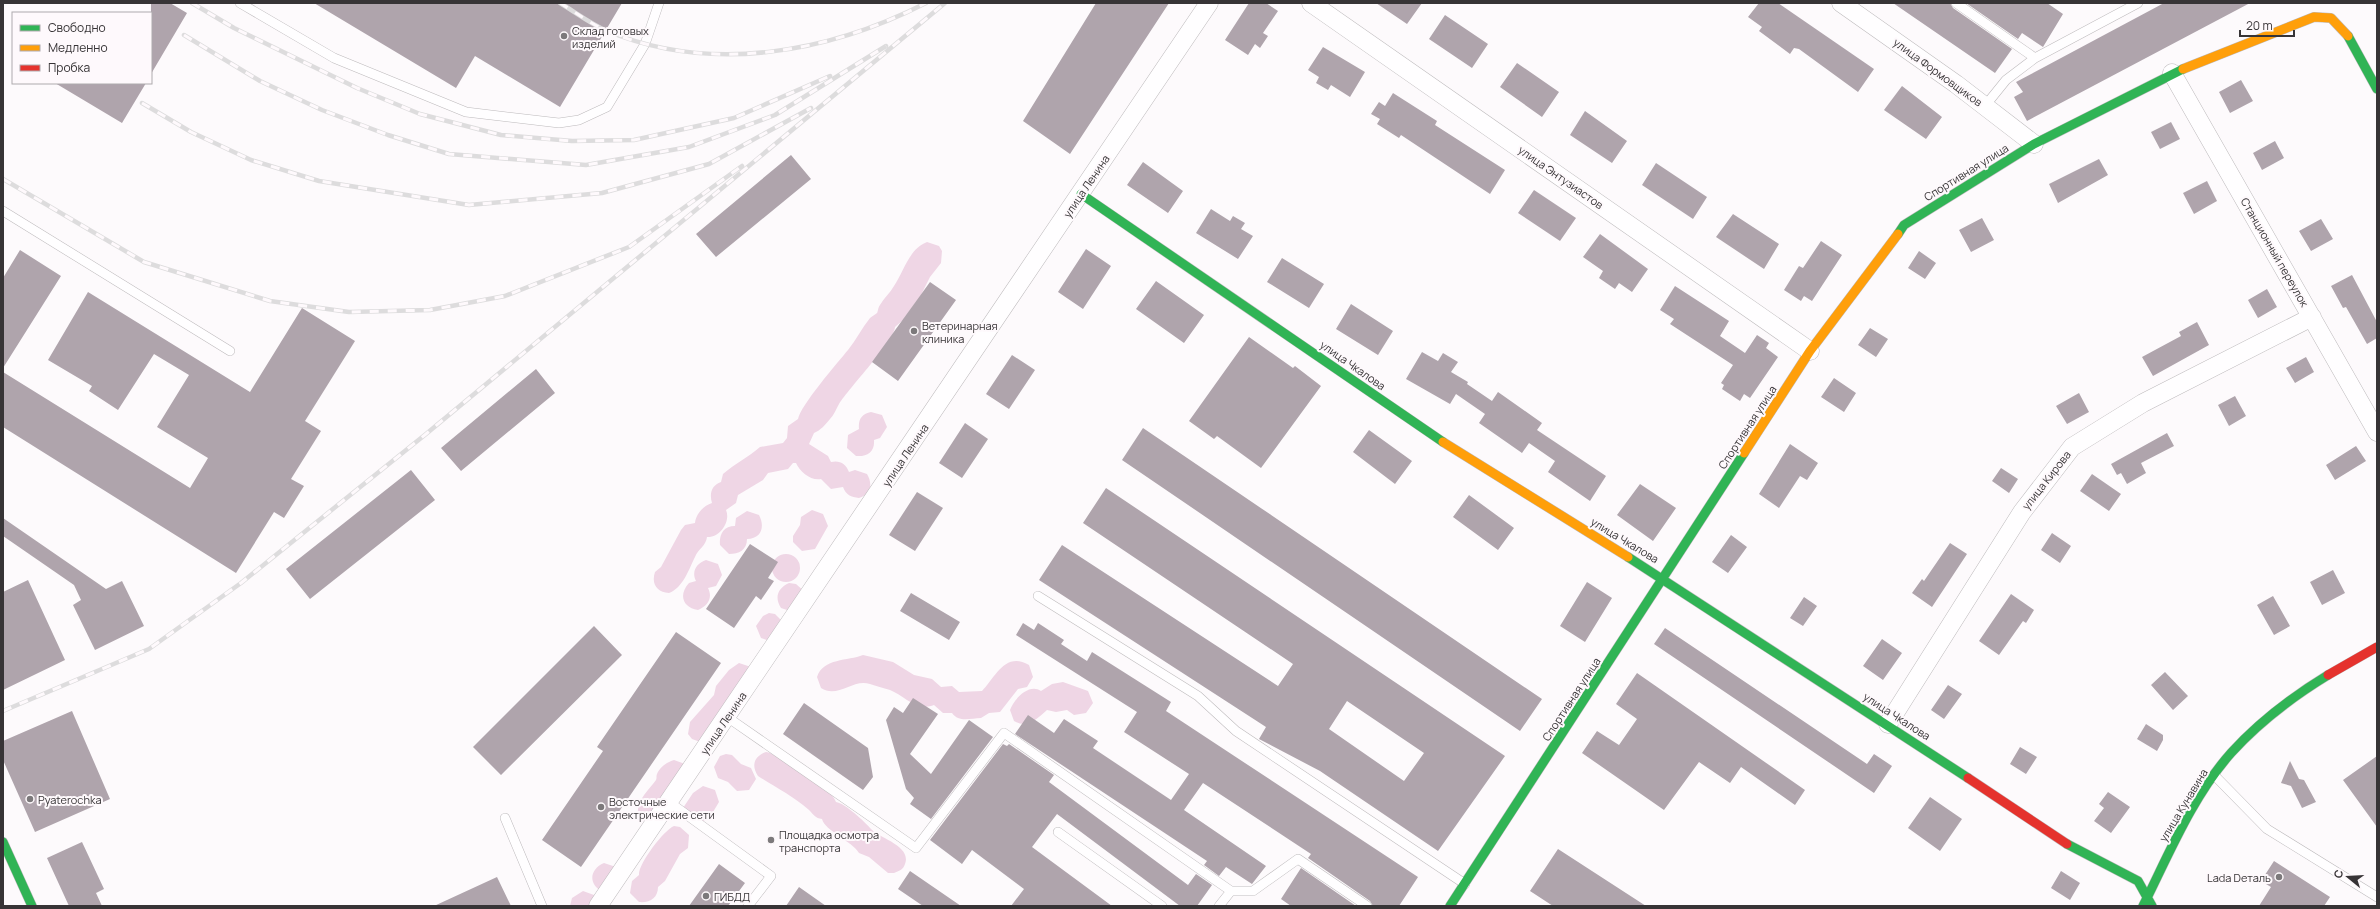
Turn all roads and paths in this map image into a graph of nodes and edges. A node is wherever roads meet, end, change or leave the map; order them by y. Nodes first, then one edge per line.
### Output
1 (240, 3) edge
2 (659, 3) edge
3 (1209, 3) edge
4 (1311, 3) edge
5 (1841, 3) edge
6 (1956, 3) edge
7 (2138, 3) edge
8 (2035, 58) junction
9 (2172, 73) junction
10 (2377, 89) edge
11 (1985, 106) junction
12 (2034, 144) junction
13 (1081, 194) junction
14 (3, 211) edge
15 (2312, 317) junction
16 (230, 351) dead end
17 (1810, 351) junction
18 (2377, 432) edge
19 (1665, 578) junction
20 (1038, 596) dead end
21 (2377, 647) edge
22 (727, 718) junction
23 (1888, 724) junction
24 (2214, 775) junction
25 (669, 802) junction
26 (505, 818) dead end
27 (1058, 832) dead end
28 (3, 842) edge
29 (1465, 884) junction
30 (1231, 891) junction
31 (2148, 896) junction
32 (2377, 897) edge
33 (32, 906) edge
34 (542, 906) edge
35 (598, 906) edge
36 (748, 906) edge
37 (1162, 906) edge
38 (1219, 906) edge
39 (1367, 906) edge
40 (1450, 906) edge
41 (2143, 906) edge
42 (2152, 906) edge

1 - 2 lane
3 - 13 street, улица Ленина
4 - 17 street, улица Энтузиастов
5 - 11 street, улица Формовщиков
6 - 8 lane
7 - 8 lane
8 - 11 lane
9 - 10 street, Спортивная улица
9 - 12 street, Спортивная улица
9 - 15 street, Станционный переулок
11 - 12 street, улица Формовщиков
12 - 17 street, Спортивная улица
13 - 19 street, улица Чкалова
13 - 22 street, улица Ленина
14 - 16 lane
15 - 18 street, Станционный переулок
15 - 23 street, улица Кирова
17 - 19 street, Спортивная улица
19 - 23 street, улица Чкалова
19 - 29 street, Спортивная улица
20 - 29 lane
21 - 24 street, улица Кунавина
22 - 25 street, улица Ленина
22 - 30 lane
23 - 31 street, улица Чкалова
24 - 31 street, улица Кунавина
24 - 32 lane
25 - 35 street, улица Ленина
25 - 36 lane
26 - 34 lane
27 - 37 lane
28 - 33 street
29 - 40 street, Спортивная улица
30 - 38 lane
30 - 39 lane
31 - 41 street, улица Кунавина
31 - 42 street, улица Чкалова

